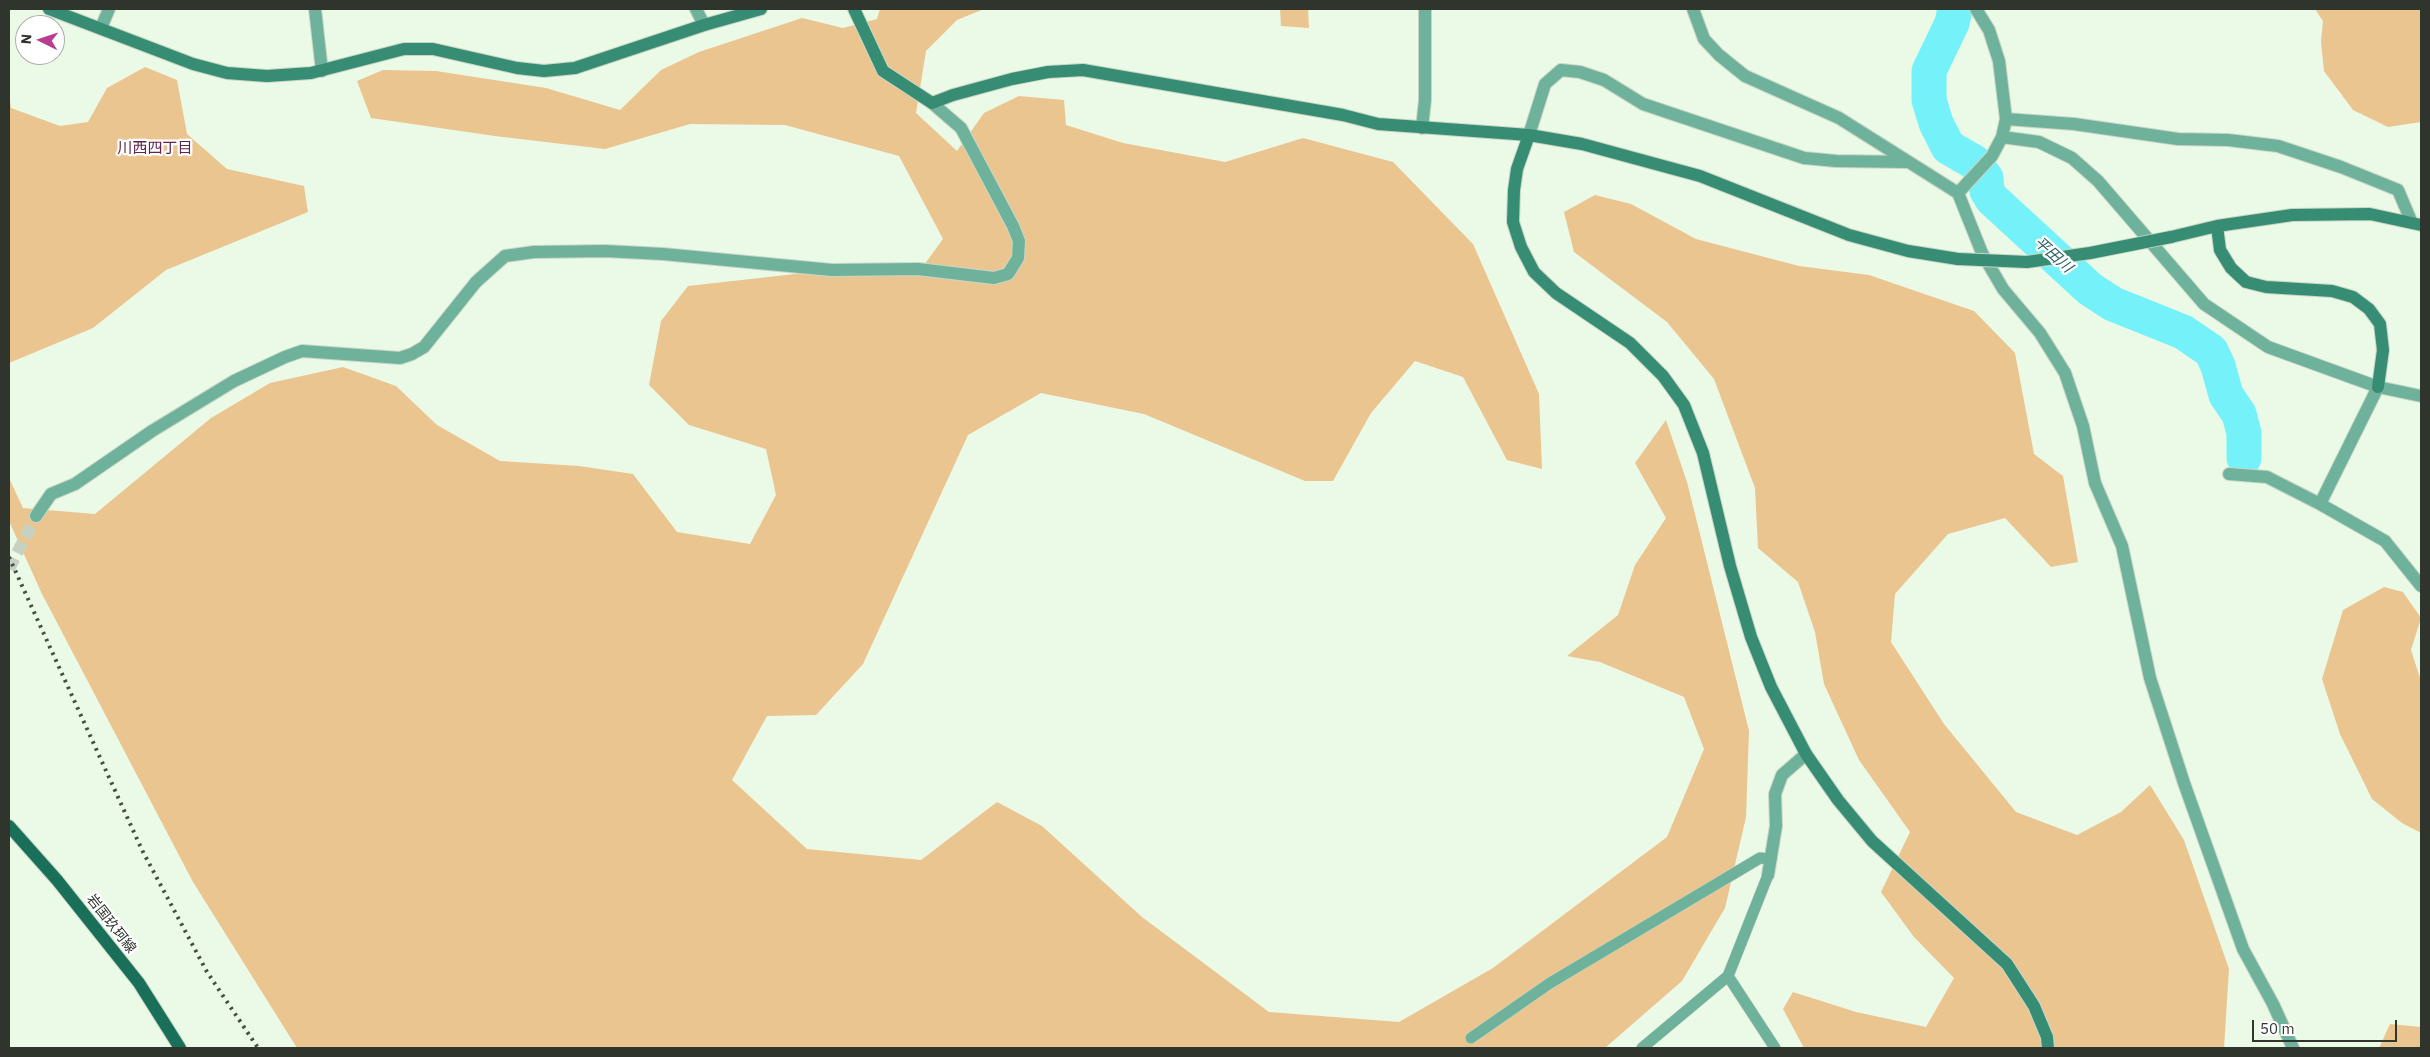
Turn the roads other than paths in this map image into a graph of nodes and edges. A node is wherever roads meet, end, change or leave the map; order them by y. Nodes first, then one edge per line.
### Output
1 (49, 9) edge
2 (109, 9) edge
3 (315, 9) edge
4 (696, 9) edge
5 (761, 9) edge
6 (854, 9) edge
7 (1425, 9) edge
8 (1693, 9) edge
9 (1976, 9) edge
10 (704, 25) junction
11 (101, 28) junction
12 (322, 71) junction
13 (932, 103) junction
14 (2006, 119) junction
15 (1422, 128) junction
16 (1529, 135) junction
17 (2002, 137) junction
18 (1908, 162) junction
19 (1958, 193) junction
20 (2417, 224) edge
21 (2217, 226) junction
22 (2378, 387) junction
23 (2421, 396) edge
24 (2229, 474) dead end
25 (2320, 504) junction
26 (36, 516) tunnel mouth
27 (2421, 586) edge
28 (1806, 754) junction
29 (9, 826) edge
30 (1771, 859) junction
31 (1768, 874) joint
32 (1728, 976) junction
33 (1471, 1038) dead end
34 (180, 1048) edge
35 (1642, 1048) edge
36 (1775, 1048) edge
37 (2048, 1048) edge
38 (2293, 1048) edge

1 - 11 street
2 - 11 street
3 - 12 street
4 - 10 street
5 - 10 street
6 - 13 street
7 - 15 street
8 - 18 street
9 - 14 street
10 - 12 street
11 - 12 street
13 - 15 street
13 - 26 street
14 - 17 street
14 - 20 street
15 - 16 street
16 - 18 street
16 - 21 street, bridge
16 - 28 street
17 - 19 street
17 - 22 street
18 - 19 street
19 - 38 street
20 - 21 street
21 - 22 street
22 - 23 street
22 - 25 street
24 - 25 street
25 - 27 street
28 - 30 street
28 - 37 street
29 - 34 main road, 岩国玖珂線
30 - 31 street
30 - 33 lane
31 - 32 lane
32 - 35 lane
32 - 36 lane

